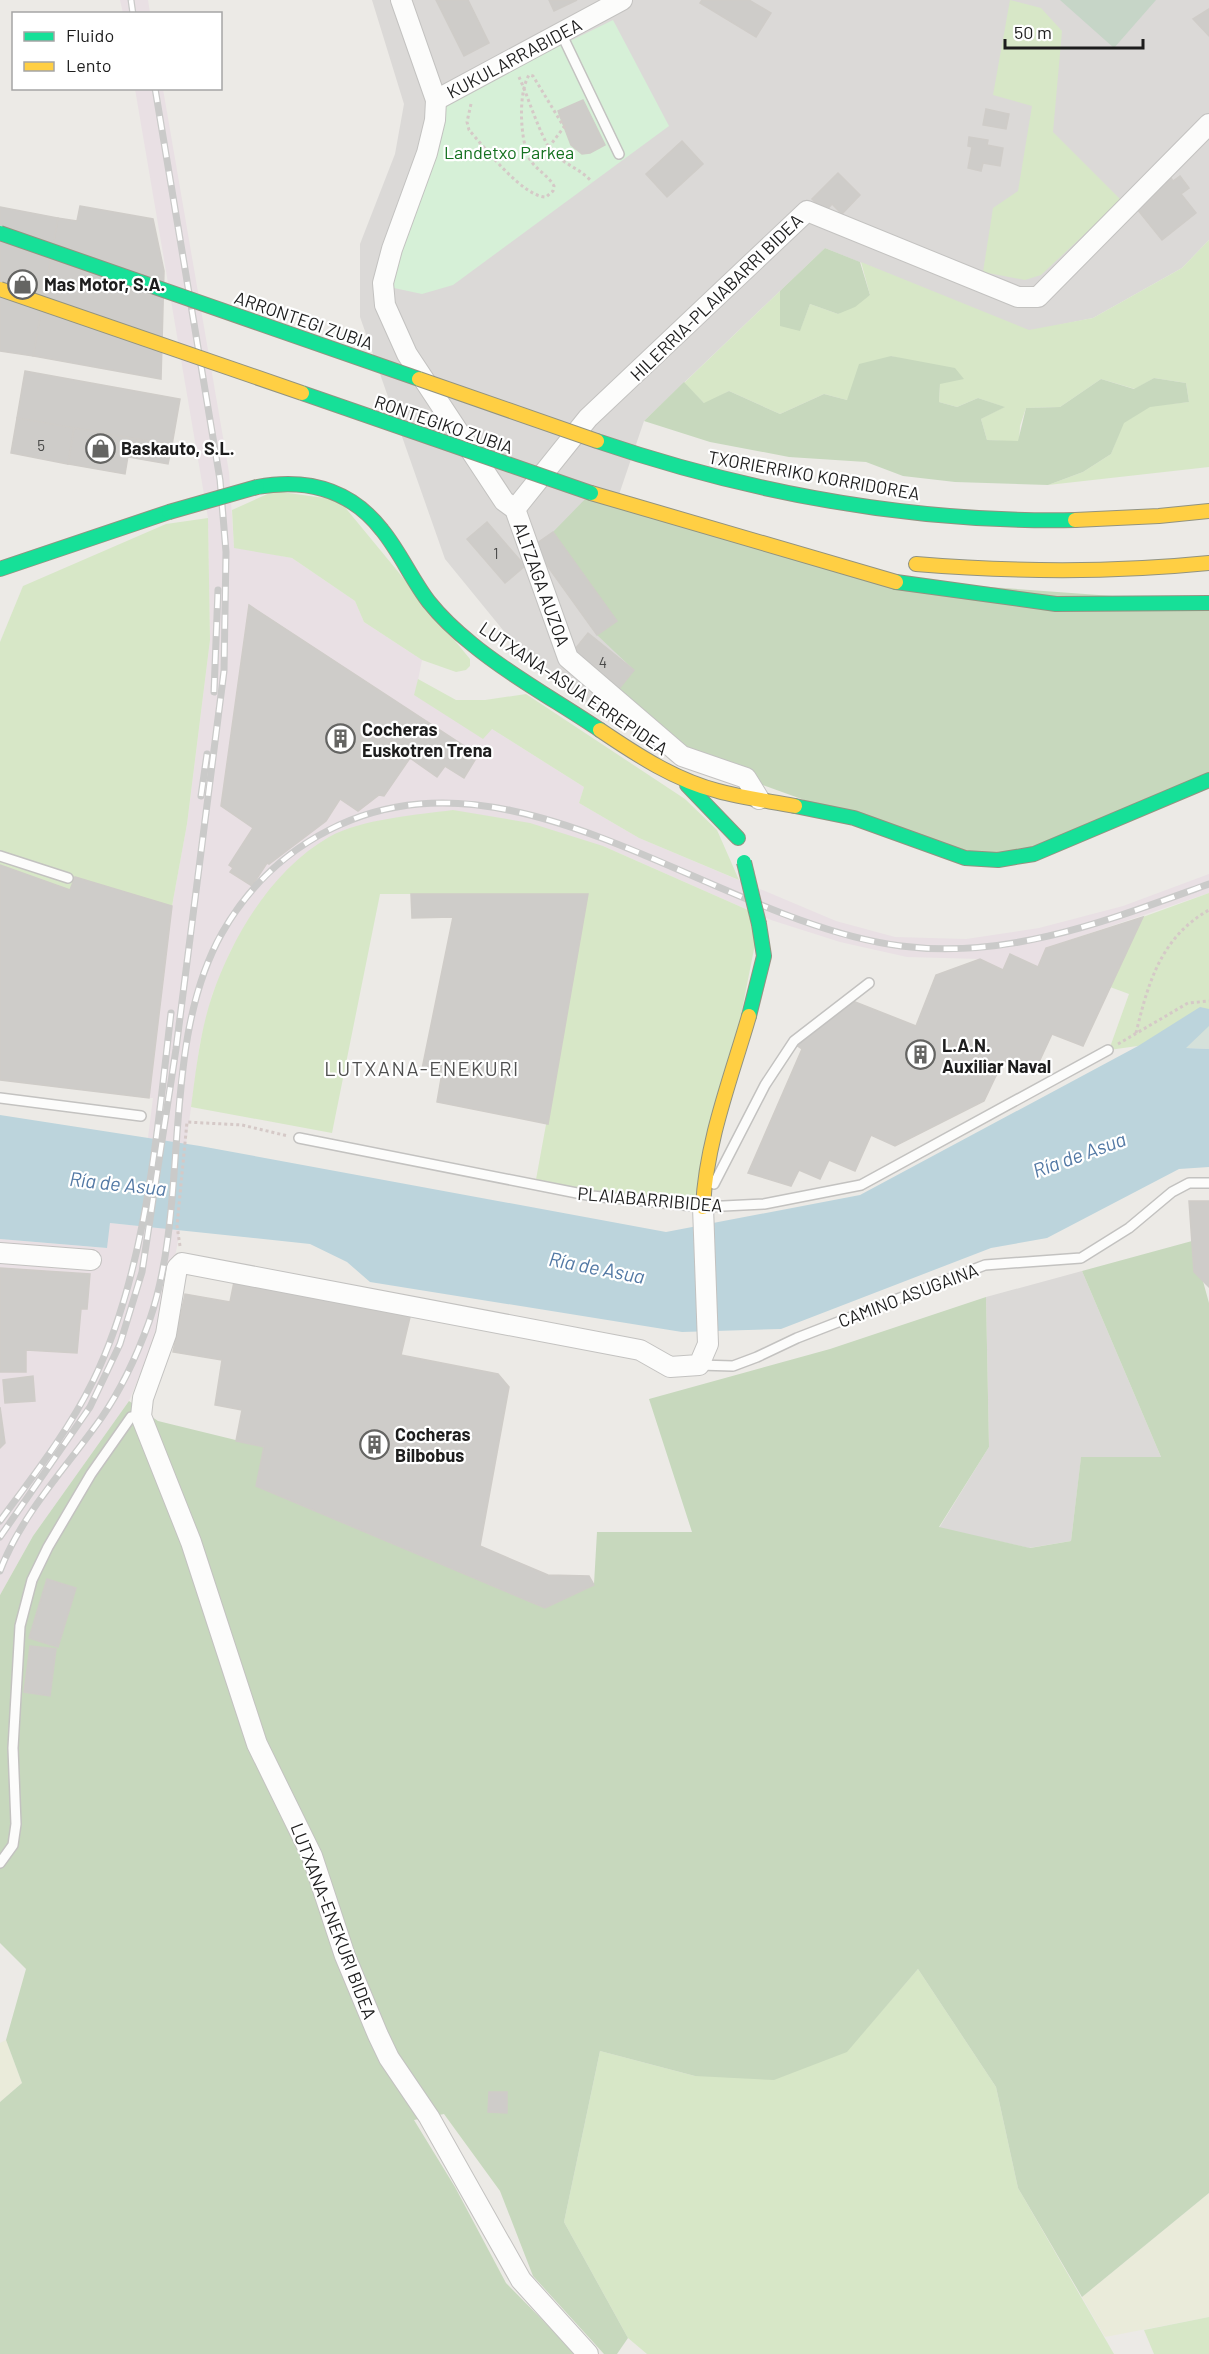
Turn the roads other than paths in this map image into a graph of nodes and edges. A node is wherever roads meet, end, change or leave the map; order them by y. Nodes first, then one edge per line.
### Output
1 (401, 0) edge
2 (622, 0) edge
3 (561, 33) junction
4 (436, 100) junction
5 (1209, 124) edge
6 (619, 154) dead end
7 (0, 233) edge
8 (0, 289) edge
9 (597, 441) joint
10 (515, 509) junction
11 (1204, 511) edge
12 (704, 527) junction
13 (864, 558) dead end
14 (898, 563) dead end
15 (1209, 563) edge
16 (1, 570) edge
17 (1209, 603) edge
18 (677, 776) junction
19 (1209, 780) edge
20 (737, 795) junction
21 (759, 799) junction
22 (738, 838) junction
23 (0, 856) edge
24 (68, 878) dead end
25 (869, 983) dead end
26 (1108, 1050) road end
27 (0, 1098) edge
28 (141, 1116) dead end
29 (298, 1138) road end
30 (1209, 1183) edge
31 (702, 1212) junction
32 (0, 1253) edge
33 (91, 1260) dead end
34 (699, 1365) junction
35 (141, 1416) junction
36 (0, 1863) edge
37 (588, 2354) edge

1 - 4 street, KUKULARRABIDEA
2 - 3 street, KUKULARRABIDEA
3 - 4 street, KUKULARRABIDEA
3 - 6 lane
4 - 10 street, ALTZAGA AUZOA
5 - 10 street, HILERRIA-PLAIABARRI BIDEA
7 - 9 main road, ARRONTEGI ZUBIA, bridge
8 - 12 main road, RONTEGIKO ZUBIA, bridge
9 - 11 main road, TXORIERRIKO KORRIDOREA
10 - 21 street, ALTZAGA AUZOA
12 - 13 main road
12 - 17 main road
14 - 15 main road
16 - 18 main road, LUTXANA-ASUA ERREPIDEA, bridge
18 - 20 main road, LUTXANA-ASUA ERREPIDEA
18 - 22 main road
19 - 21 main road, LUTXANA-ASUA ERREPIDEA
20 - 21 main road, LUTXANA-ASUA ERREPIDEA
20 - 22 main road
22 - 31 main road, bridge
23 - 24 lane
25 - 31 lane
26 - 31 lane, PLAIABARRIBIDEA
27 - 28 lane
29 - 31 lane, PLAIABARRIBIDEA
30 - 34 lane, CAMINO ASUGAINA
31 - 34 street
32 - 33 street
34 - 35 street
35 - 36 lane
35 - 37 street, LUTXANA-ENEKURI BIDEA

